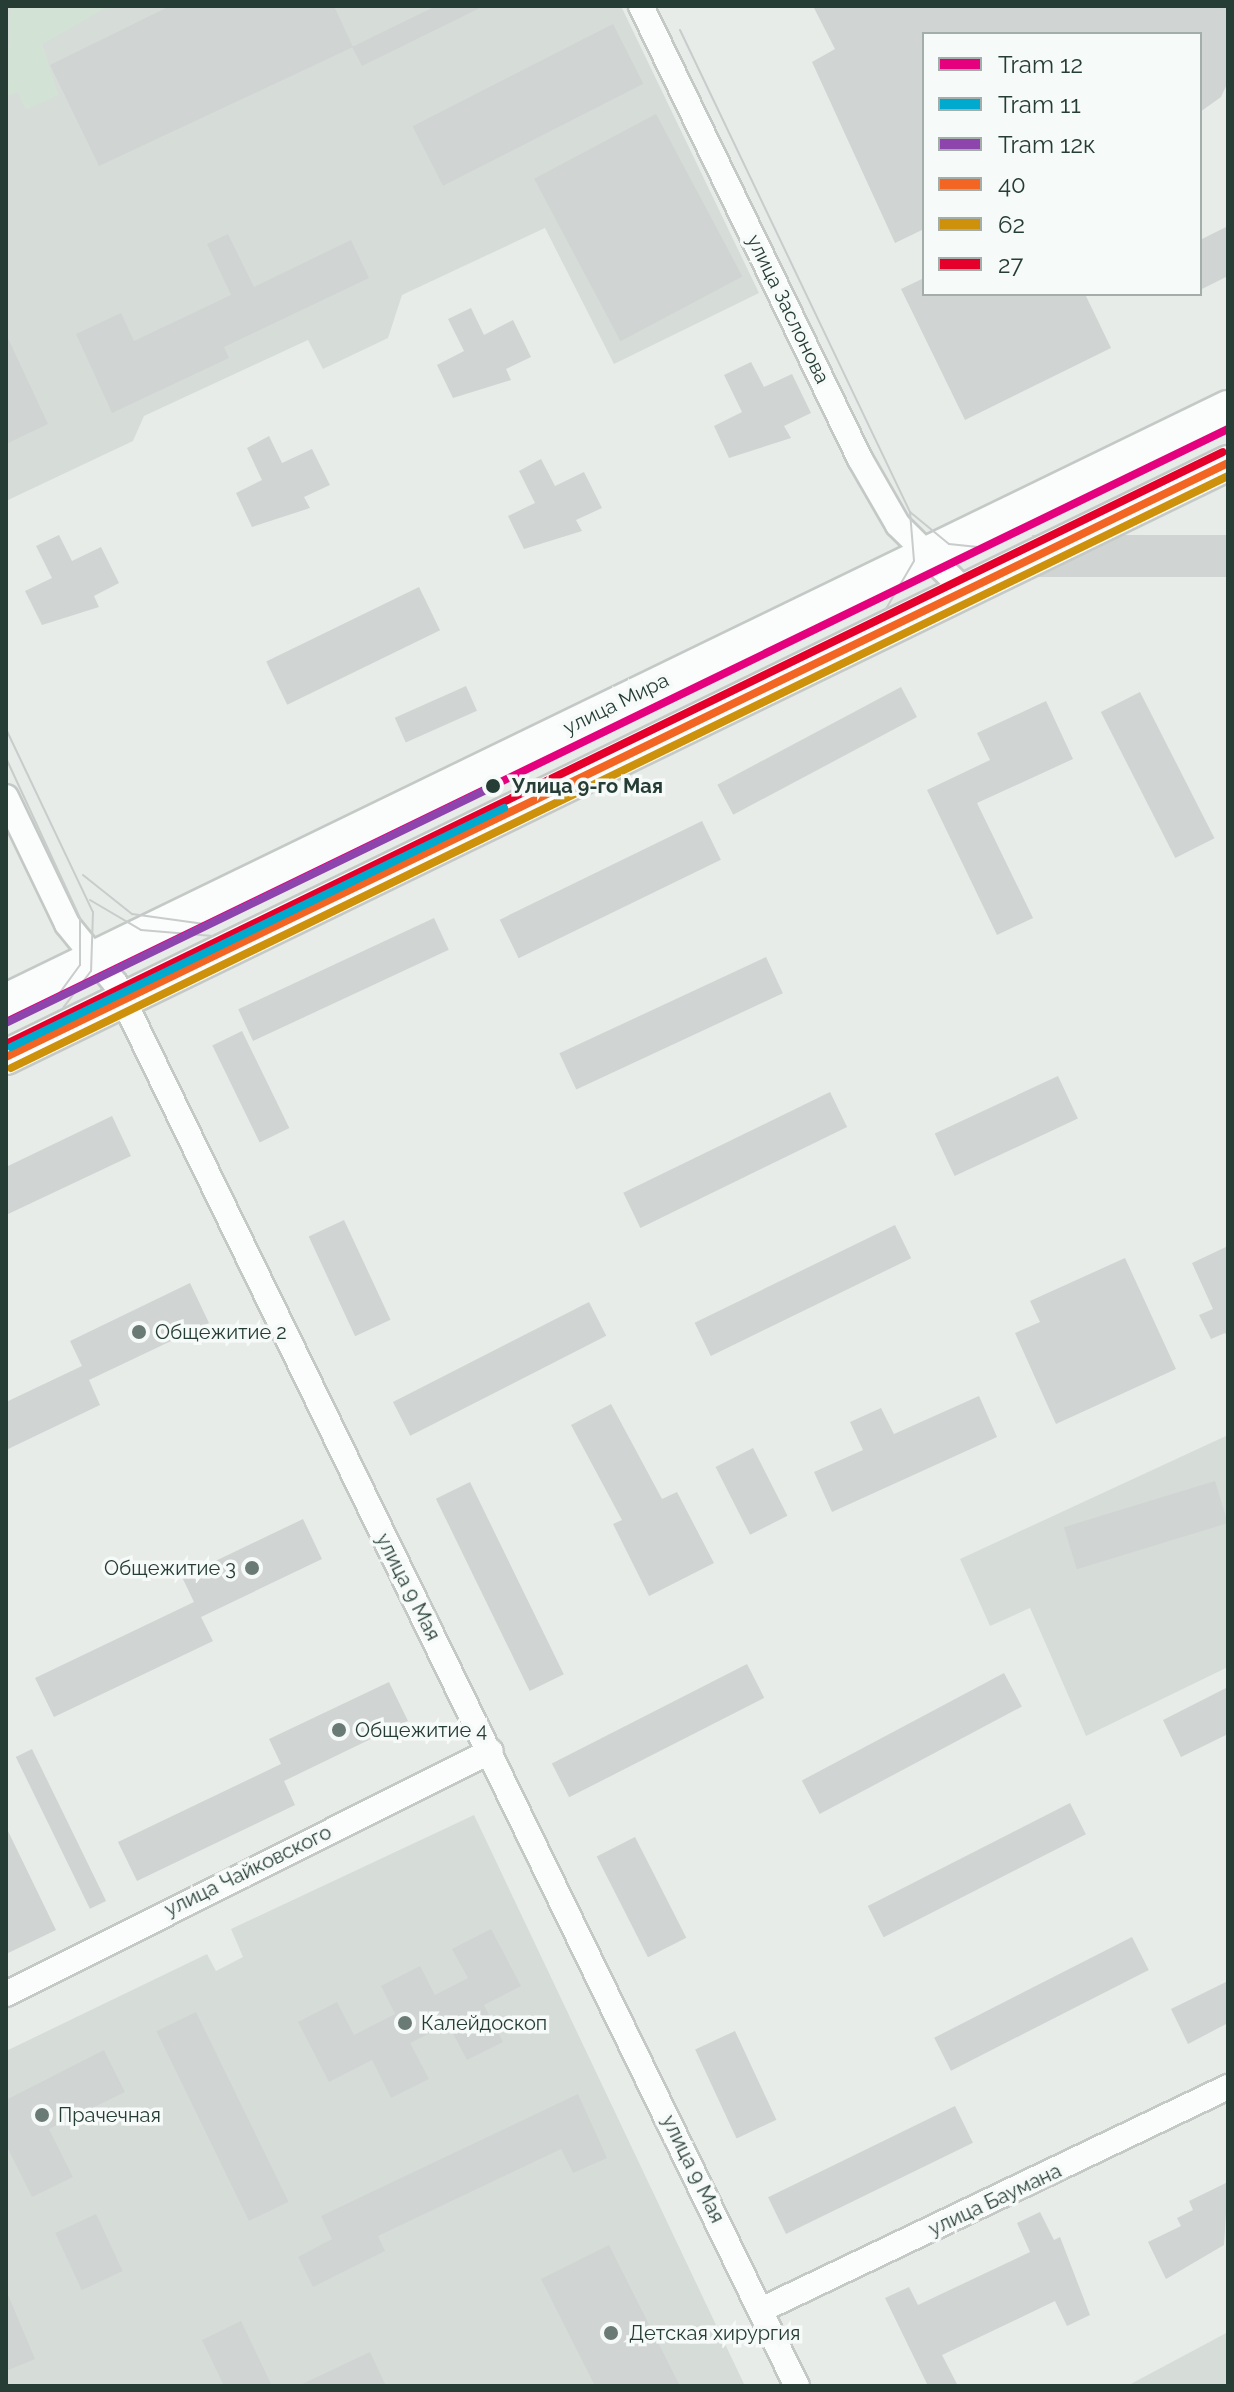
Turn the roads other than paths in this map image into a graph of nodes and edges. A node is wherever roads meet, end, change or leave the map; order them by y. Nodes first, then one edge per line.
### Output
1 (641, 6) edge
2 (1228, 408) edge
3 (1228, 463) edge
4 (924, 556) junction
5 (965, 591) junction
6 (6, 797) edge
7 (96, 957) junction
8 (123, 1000) junction
9 (6, 1001) edge
10 (6, 1057) edge
11 (491, 1751) junction
12 (6, 1994) edge
13 (1228, 2087) edge
14 (761, 2310) junction
15 (797, 2386) edge

1 - 4 street, улица Заслонова
2 - 4 main road, улица Мира
3 - 5 main road
4 - 5 street, улица Заслонова
4 - 7 main road, улица Мира
5 - 8 main road
6 - 7 street, улица 9 Мая
7 - 8 street, улица 9 Мая
7 - 9 main road, улица Мира
8 - 10 main road
8 - 11 street, улица 9 Мая
11 - 12 street, улица Чайковского
11 - 14 street, улица 9 Мая
13 - 14 street, улица Баумана
14 - 15 street, улица 9 Мая

